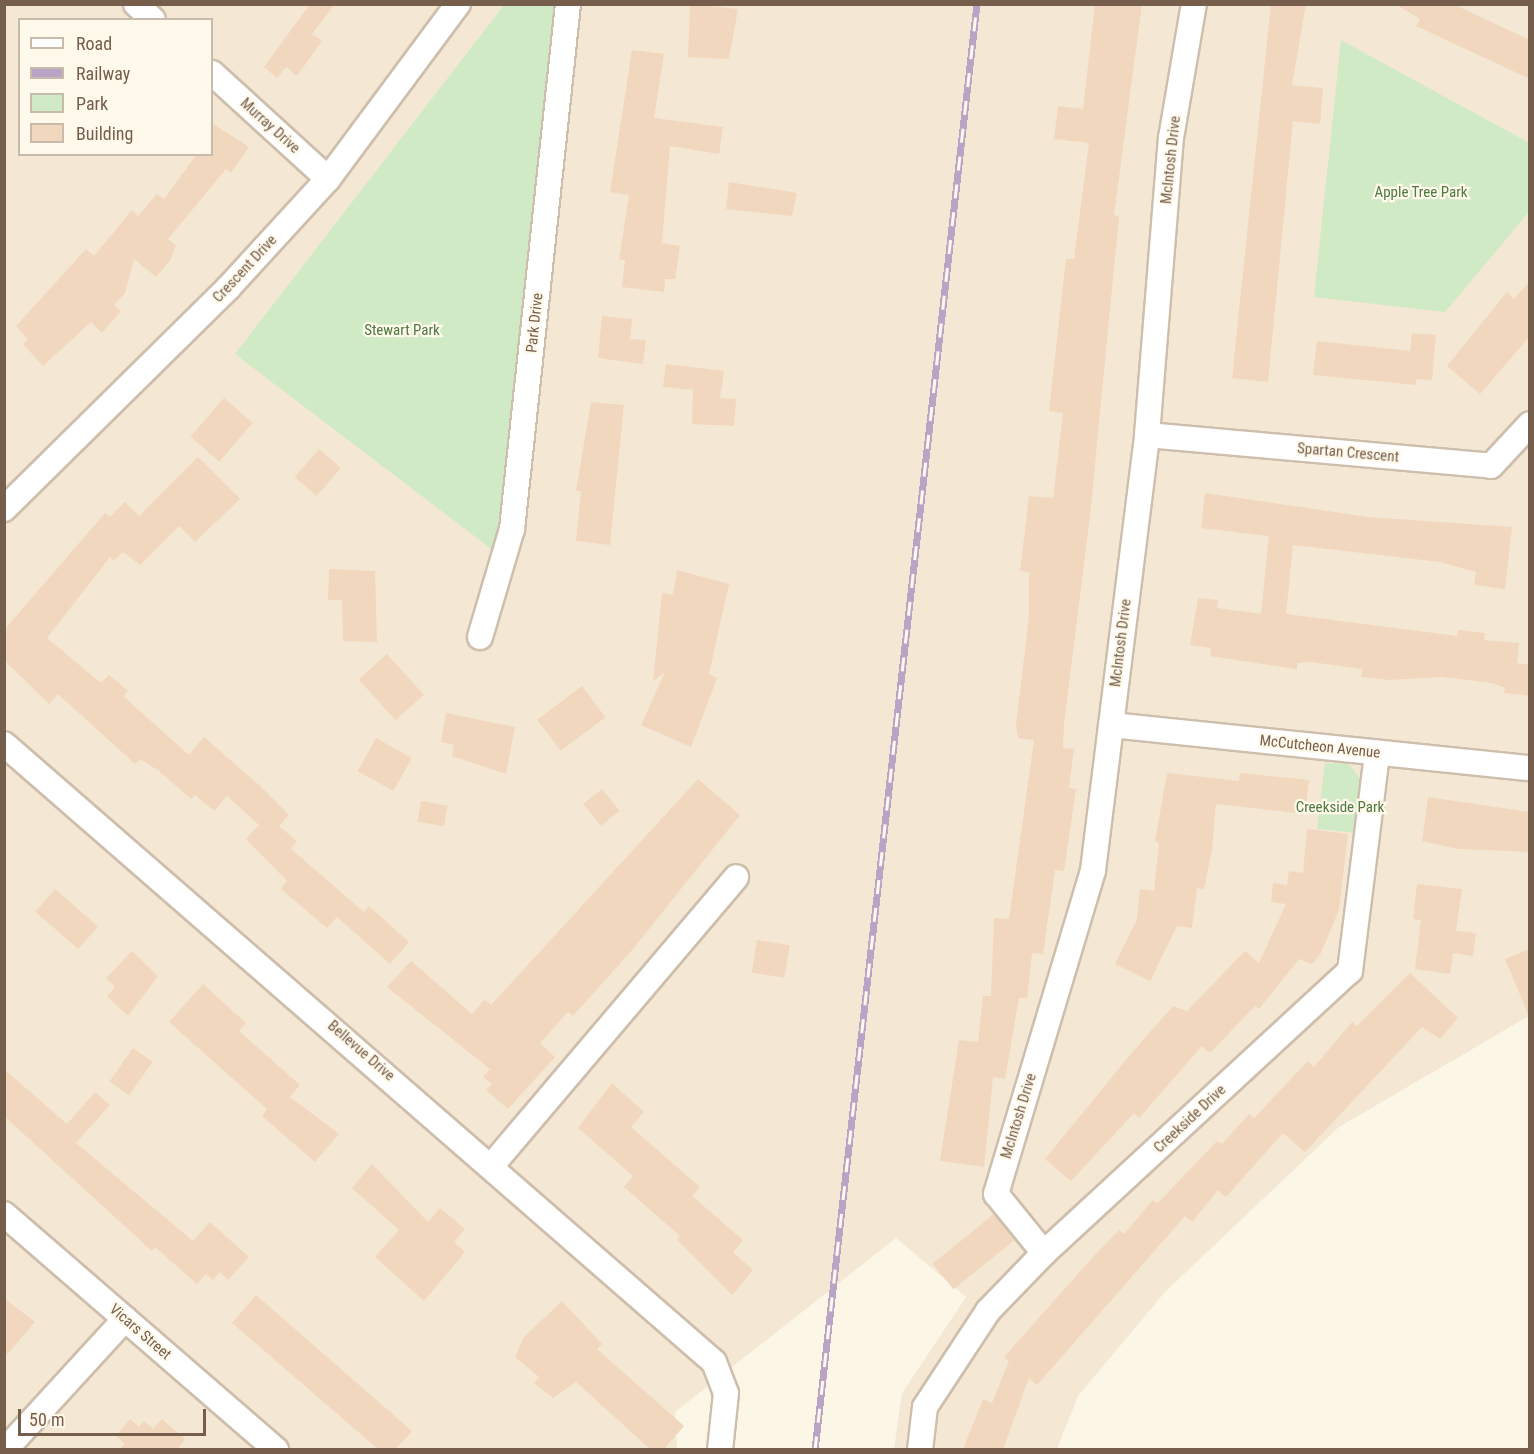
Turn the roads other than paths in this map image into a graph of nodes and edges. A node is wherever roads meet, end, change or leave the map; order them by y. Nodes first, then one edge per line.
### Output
1 (136, 4) edge
2 (459, 4) edge
3 (568, 4) edge
4 (1194, 4) edge
5 (151, 18) edge
6 (213, 74) edge
7 (328, 179) junction
8 (1530, 424) edge
9 (1147, 435) junction
10 (4, 509) edge
11 (480, 637) dead end
12 (1111, 725) junction
13 (4, 744) edge
14 (1377, 753) junction
15 (1530, 768) edge
16 (736, 877) dead end
17 (493, 1164) junction
18 (4, 1214) edge
19 (1044, 1253) junction
20 (126, 1319) junction
21 (5, 1449) edge
22 (276, 1449) edge
23 (720, 1449) edge
24 (920, 1449) edge

1 - 5 street
2 - 7 street, Crescent Drive
3 - 11 street, Park Drive
4 - 9 street, McIntosh Drive
6 - 7 street, Murray Drive
7 - 10 street, Crescent Drive
8 - 9 street, Spartan Crescent
9 - 12 street, McIntosh Drive
12 - 14 street, McCutcheon Avenue
12 - 19 street, McIntosh Drive
13 - 17 street, Bellevue Drive
14 - 15 street, McCutcheon Avenue
14 - 19 street, Creekside Drive
16 - 17 street
17 - 23 street, Bellevue Drive
18 - 20 street, Vicars Street
19 - 24 street, Creekside Drive
20 - 21 street
20 - 22 street, Vicars Street

